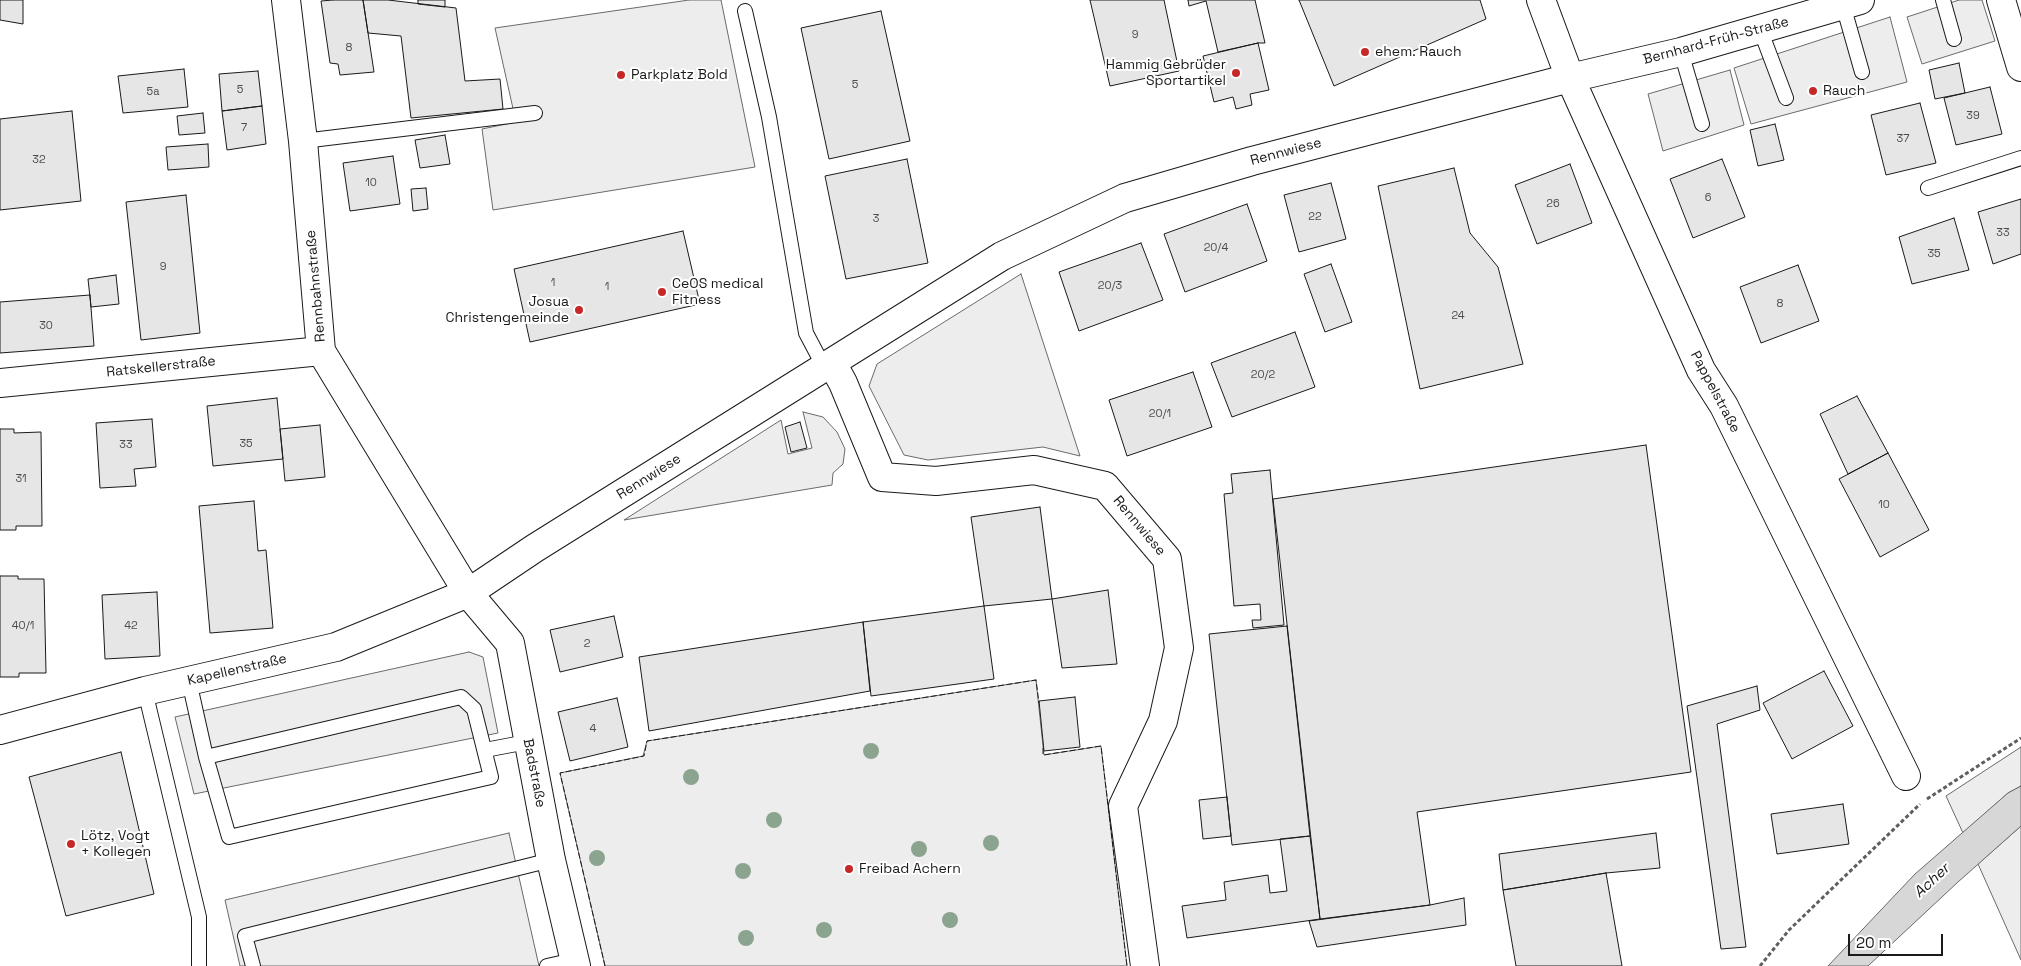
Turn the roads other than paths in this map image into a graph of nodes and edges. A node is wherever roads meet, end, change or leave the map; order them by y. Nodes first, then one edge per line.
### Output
1 (286, 0) edge
2 (1541, 0) edge
3 (1943, 0) edge
4 (2001, 0) edge
5 (1851, 3) edge
6 (745, 11) dead end
7 (1760, 30) junction
8 (1954, 39) dead end
9 (1681, 52) junction
10 (2021, 67) edge
11 (1862, 72) dead end
12 (1570, 78) junction
13 (1786, 98) dead end
14 (535, 113) dead end
15 (1702, 124) dead end
16 (303, 141) junction
17 (2021, 158) edge
18 (1928, 188) dead end
19 (321, 350) junction
20 (828, 365) junction
21 (0, 383) edge
22 (468, 593) junction
23 (189, 681) junction
24 (145, 691) junction
25 (0, 730) edge
26 (527, 742) junction
27 (486, 750) junction
28 (206, 757) junction
29 (1906, 776) dead end
30 (551, 860) junction
31 (575, 963) edge
32 (200, 966) edge
33 (253, 966) edge
34 (547, 966) edge
35 (1145, 966) edge

1 - 16 street, Rennbahnstraße
2 - 12 street, Pappelstraße
3 - 8 lane
4 - 10 street
5 - 7 street, Bernhard-Früh-Straße
5 - 11 lane
6 - 20 lane
7 - 9 street, Bernhard-Früh-Straße
7 - 13 lane
9 - 12 street, Bernhard-Früh-Straße
9 - 15 lane
12 - 20 street, Rennwiese
12 - 29 street, Pappelstraße
14 - 16 lane
16 - 19 street, Rennbahnstraße
17 - 18 lane
19 - 21 street, Ratskellerstraße
19 - 22 street, Rennbahnstraße
20 - 22 street, Rennwiese
20 - 35 street, Rennwiese
22 - 23 street, Kapellenstraße
22 - 26 street, Badstraße
23 - 24 street, Kapellenstraße
23 - 28 lane
24 - 25 street, Kapellenstraße
24 - 32 lane
26 - 27 lane
26 - 30 street, Badstraße
27 - 28 lane
27 - 28 lane
30 - 31 street, Badstraße
30 - 33 lane
31 - 34 lane

